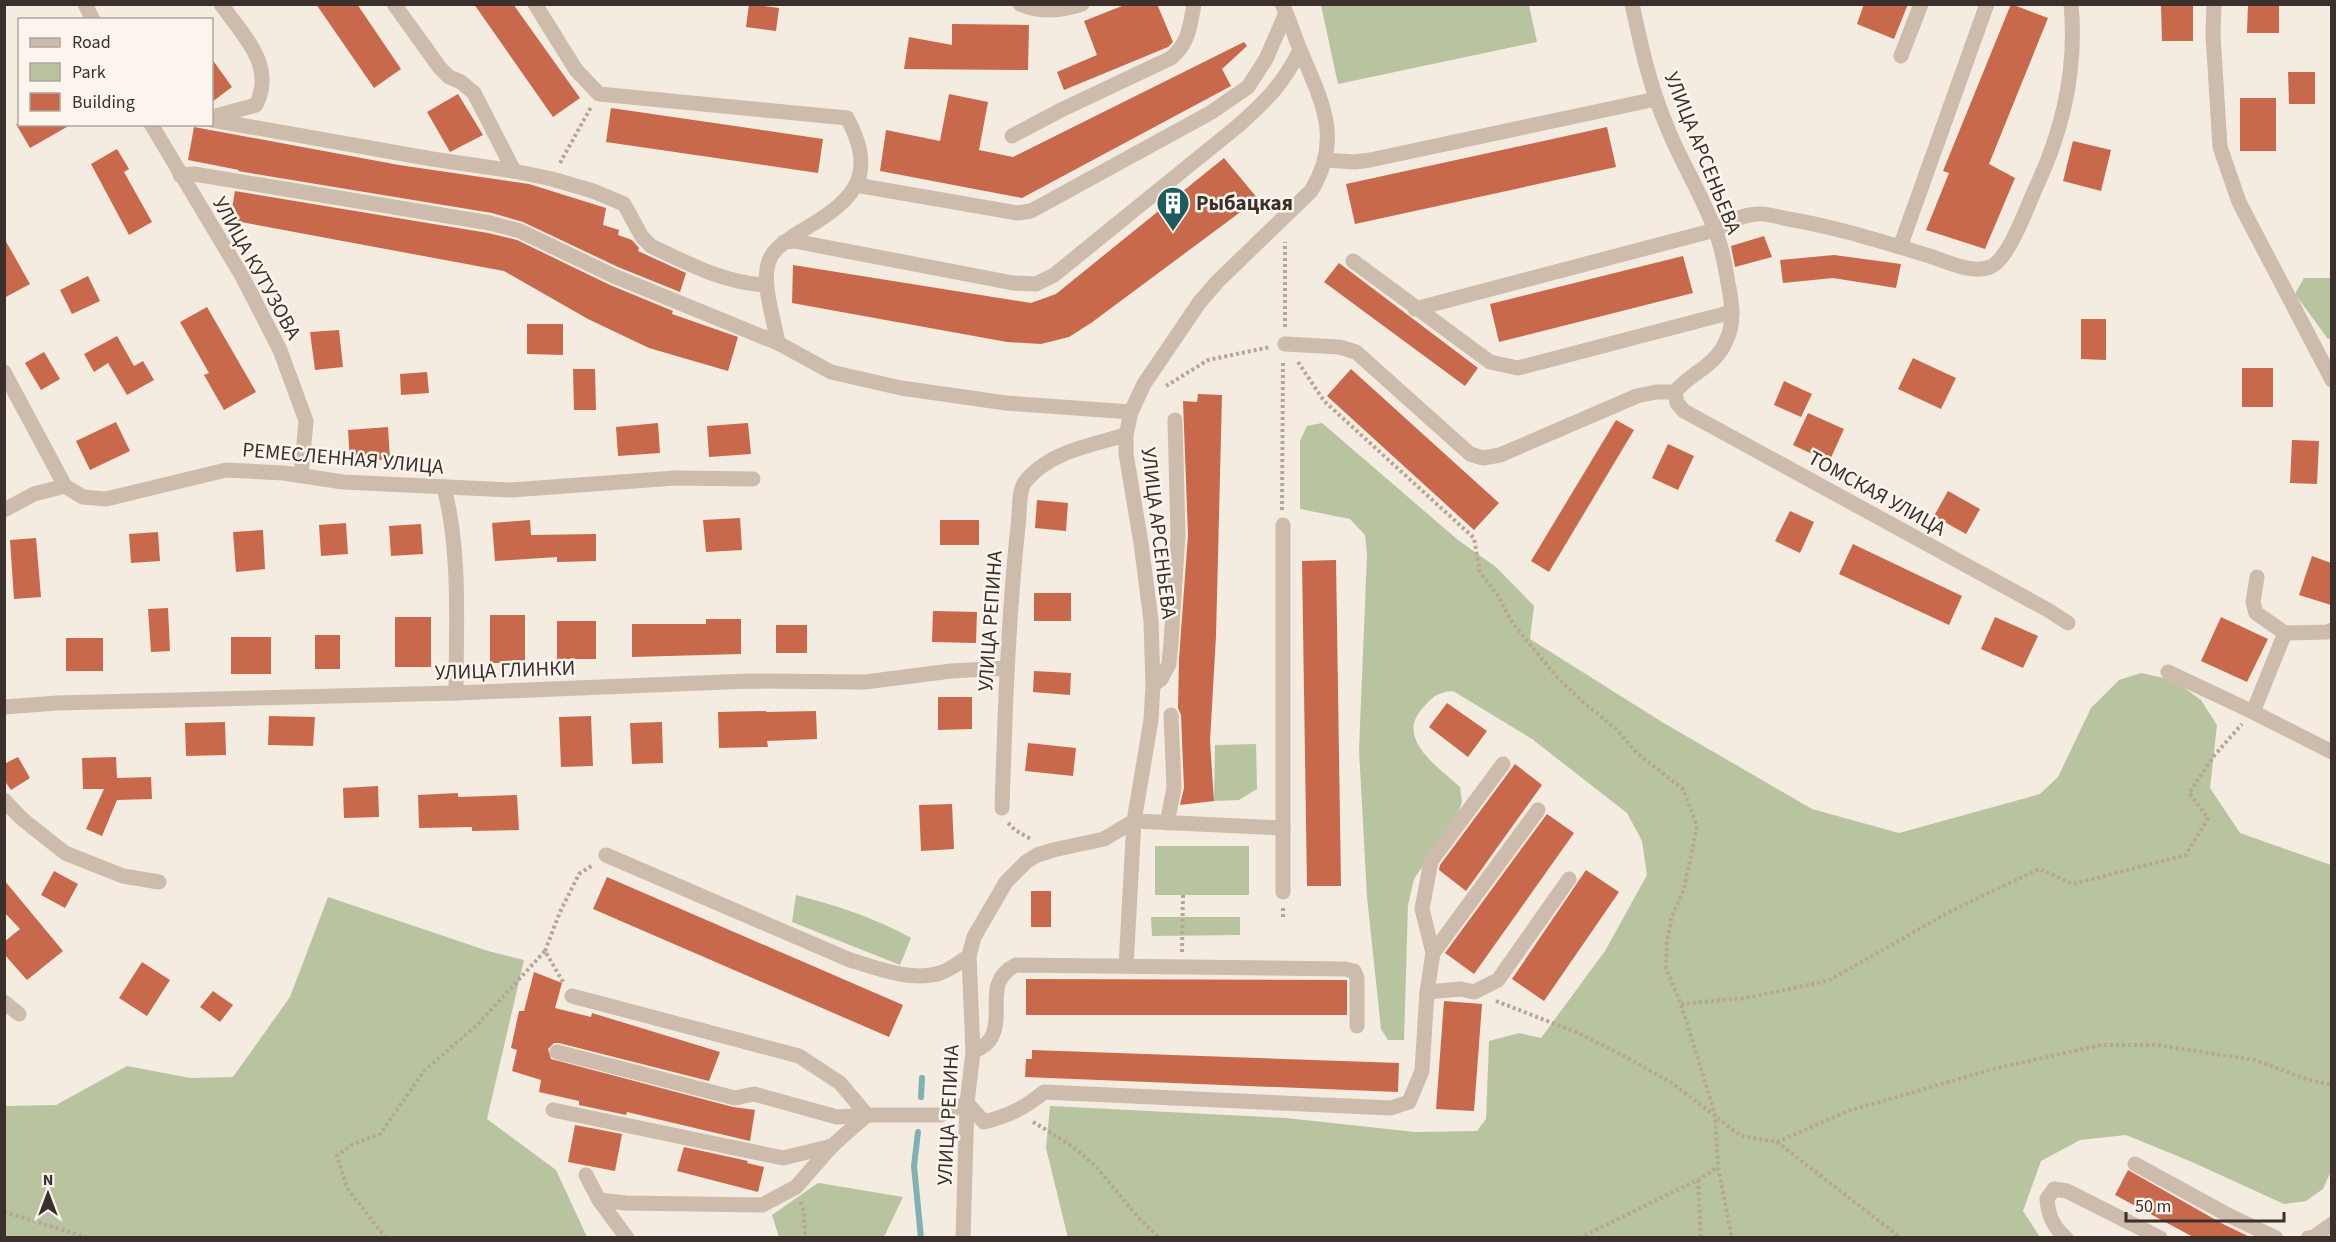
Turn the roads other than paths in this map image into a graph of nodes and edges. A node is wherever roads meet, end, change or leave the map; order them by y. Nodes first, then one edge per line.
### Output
1 (85, 4) edge
2 (220, 4) edge
3 (394, 4) edge
4 (535, 4) edge
5 (1020, 4) edge
6 (1082, 4) edge
7 (1194, 4) edge
8 (1632, 4) edge
9 (1921, 4) edge
10 (1987, 4) edge
11 (2071, 4) edge
12 (2214, 4) edge
13 (1284, 9) edge
14 (92, 18) edge
15 (1300, 50) junction
16 (1900, 57) dead end
17 (1656, 99) junction
18 (213, 119) edge
19 (213, 119) edge
20 (152, 126) edge
21 (1012, 136) dead end
22 (1325, 160) junction
23 (514, 171) junction
24 (180, 175) junction
25 (856, 185) junction
26 (1715, 231) junction
27 (784, 242) junction
28 (1899, 247) junction
29 (1353, 261) dead end
30 (766, 285) junction
31 (1415, 309) junction
32 (1732, 312) junction
33 (778, 343) junction
34 (1285, 344) road end
35 (4, 372) edge
36 (2331, 380) edge
37 (1675, 392) junction
38 (1131, 412) junction
39 (1175, 420) dead end
40 (1126, 435) junction
41 (301, 476) junction
42 (753, 479) dead end
43 (64, 486) junction
44 (444, 487) junction
45 (4, 510) edge
46 (1283, 525) road end
47 (2257, 577) dead end
48 (2068, 623) dead end
49 (2331, 630) edge
50 (2285, 633) junction
51 (1006, 668) junction
52 (2168, 672) dead end
53 (1153, 685) junction
54 (456, 693) junction
55 (4, 707) edge
56 (2253, 712) junction
57 (1171, 715) dead end
58 (2331, 752) edge
59 (1503, 764) dead end
60 (4, 800) edge
61 (1002, 808) road end
62 (1538, 810) dead end
63 (1134, 822) junction
64 (1167, 823) junction
65 (1283, 828) junction
66 (606, 855) road end
67 (1569, 879) dead end
68 (159, 882) dead end
69 (1283, 892) dead end
70 (1433, 953) junction
71 (969, 956) junction
72 (1126, 966) junction
73 (1428, 992) junction
74 (572, 996) road end
75 (4, 1002) edge
76 (19, 1014) dead end
77 (1357, 1026) dead end
78 (557, 1052) dead end
79 (973, 1052) junction
80 (967, 1103) junction
81 (553, 1110) dead end
82 (867, 1114) junction
83 (832, 1146) junction
84 (2135, 1164) dead end
85 (586, 1175) dead end
86 (599, 1200) junction
87 (2331, 1224) edge
88 (627, 1238) edge
89 (963, 1238) edge
90 (2066, 1238) edge
91 (2160, 1238) edge
92 (2276, 1238) edge
93 (2308, 1238) edge

1 - 14 street
2 - 18 street
3 - 23 street
4 - 25 street
5 - 6 street
7 - 21 street
8 - 17 street, УЛИЦА АРСЕНЬЕВА
9 - 16 street
10 - 28 street
11 - 28 street
12 - 36 street
13 - 15 street, УЛИЦА АРСЕНЬЕВА
13 - 25 street
15 - 22 street, УЛИЦА АРСЕНЬЕВА
15 - 27 street
17 - 22 street
17 - 26 street, УЛИЦА АРСЕНЬЕВА
19 - 23 street
20 - 24 street, УЛИЦА КУТУЗОВА
22 - 38 street, УЛИЦА АРСЕНЬЕВА
23 - 30 street
24 - 33 street
24 - 41 street, УЛИЦА КУТУЗОВА
25 - 27 street
26 - 28 street
26 - 31 street
26 - 32 street, УЛИЦА АРСЕНЬЕВА
27 - 30 street
29 - 31 street
30 - 33 street
31 - 32 street
32 - 37 street, УЛИЦА АРСЕНЬЕВА
33 - 38 street
34 - 37 street
35 - 43 street
37 - 48 street, ТОМСКАЯ УЛИЦА
38 - 40 street, УЛИЦА АРСЕНЬЕВА
39 - 53 street
40 - 51 street, УЛИЦА РЕПИНА
40 - 53 street, УЛИЦА АРСЕНЬЕВА
41 - 43 street, РЕМЕСЛЕННАЯ УЛИЦА
41 - 44 street, РЕМЕСЛЕННАЯ УЛИЦА
42 - 44 street, РЕМЕСЛЕННАЯ УЛИЦА
43 - 45 street
44 - 54 street
46 - 65 street
47 - 50 street
49 - 50 street
50 - 56 street
51 - 54 street, УЛИЦА ГЛИНКИ
51 - 61 street, УЛИЦА РЕПИНА
52 - 56 street
53 - 63 street, УЛИЦА АРСЕНЬЕВА
54 - 55 street, УЛИЦА ГЛИНКИ
56 - 58 street
57 - 64 street
59 - 70 street
60 - 68 street
62 - 70 street
63 - 64 street
63 - 71 street, УЛИЦА РЕПИНА
63 - 72 street, УЛИЦА АРСЕНЬЕВА
64 - 65 street
65 - 69 street
66 - 71 street
67 - 73 street
70 - 73 street
71 - 79 street, УЛИЦА РЕПИНА
72 - 77 street
72 - 79 street
73 - 80 street
74 - 82 street
75 - 76 street
78 - 82 street
79 - 80 street, УЛИЦА РЕПИНА
80 - 82 street
80 - 89 street, УЛИЦА РЕПИНА
81 - 83 street
82 - 83 street
83 - 86 street
84 - 92 street
85 - 86 street
86 - 88 street
87 - 93 street
90 - 91 street

